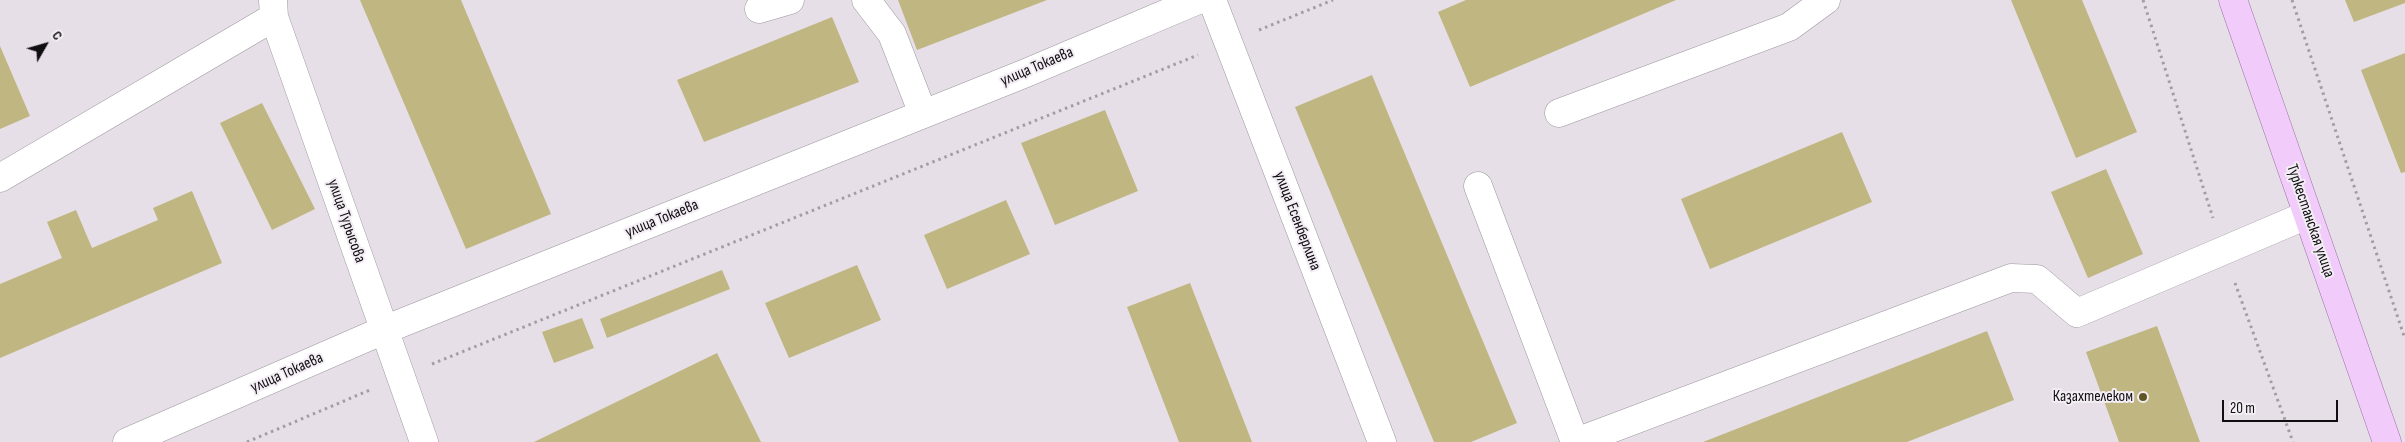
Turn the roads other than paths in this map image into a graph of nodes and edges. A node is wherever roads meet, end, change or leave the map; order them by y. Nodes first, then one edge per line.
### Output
1 (790, 0) edge
2 (866, 0) edge
3 (1198, 0) edge
4 (1212, 0) edge
5 (1826, 0) edge
6 (2233, 0) edge
7 (273, 9) edge
8 (758, 9) dead end
9 (1559, 113) dead end
10 (923, 114) junction
11 (0, 178) edge
12 (1478, 186) dead end
13 (2307, 215) junction
14 (384, 330) junction
15 (127, 442) edge
16 (424, 442) edge
17 (1382, 442) edge
18 (1576, 442) edge
19 (2387, 442) edge

1 - 8 street
2 - 10 street
3 - 10 street, улица Токаева
4 - 17 street, улица Есенберлина
5 - 9 street
6 - 13 main road, Туркестанская улица
7 - 11 street
7 - 14 street, улица Турысова
10 - 14 street, улица Токаева
12 - 18 street
13 - 18 street
13 - 19 main road, Туркестанская улица
14 - 15 street, улица Токаева
14 - 16 street, улица Турысова

